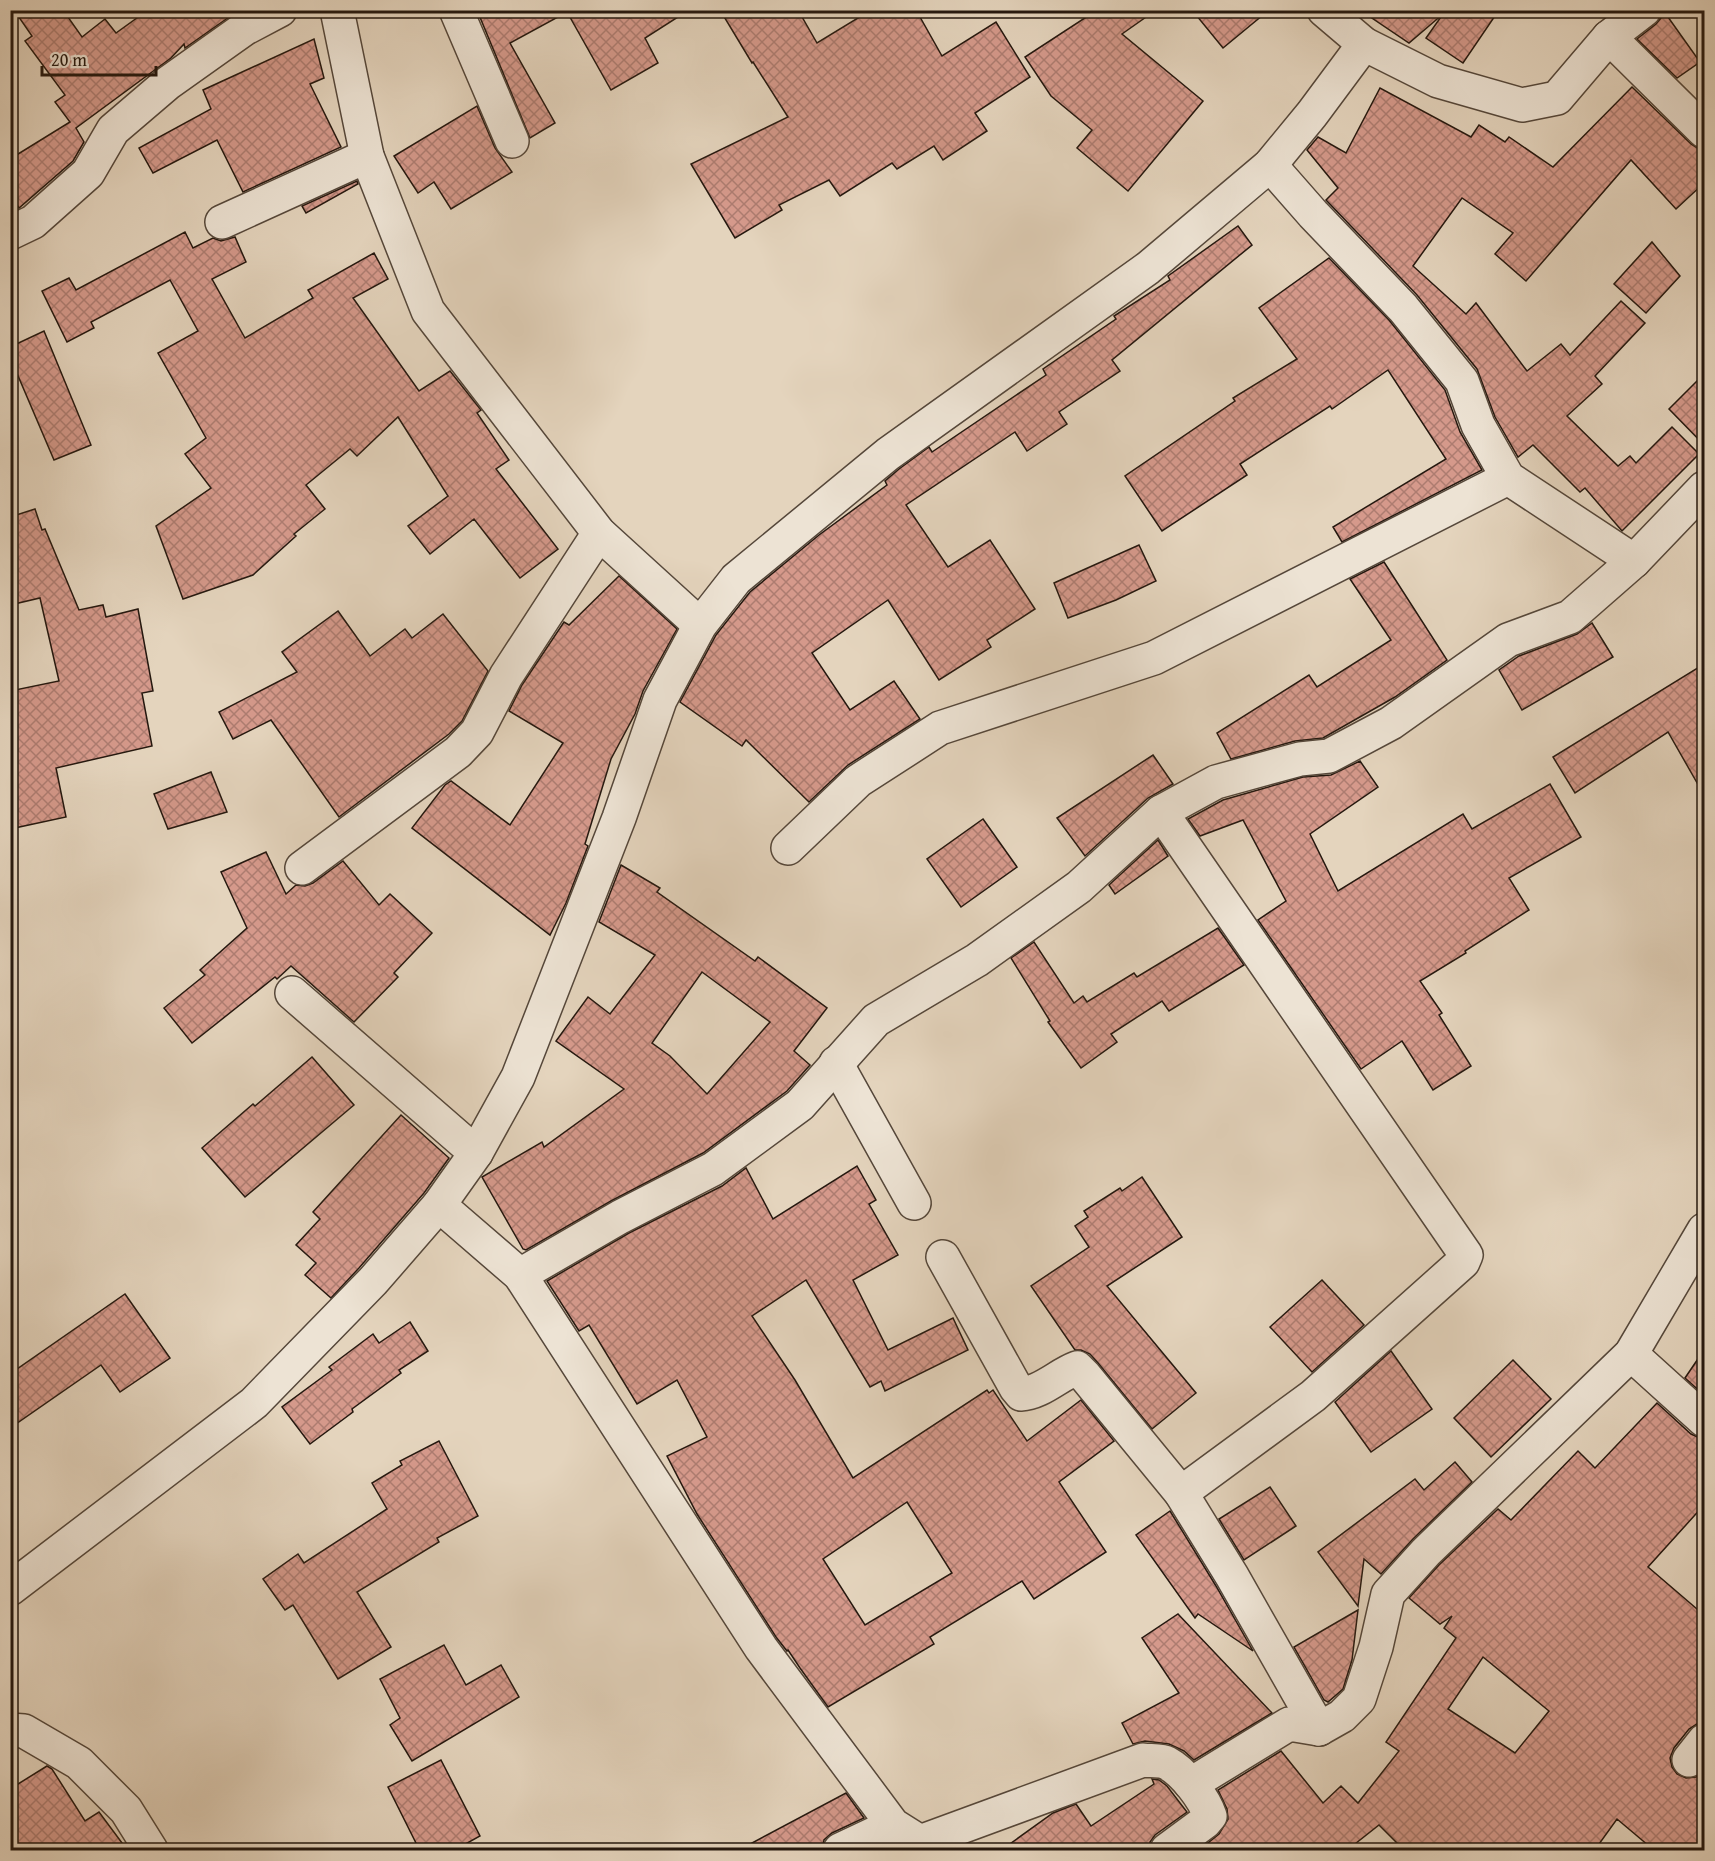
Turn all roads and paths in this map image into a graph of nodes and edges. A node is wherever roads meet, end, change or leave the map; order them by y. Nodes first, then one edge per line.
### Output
1 (280, 10) edge
2 (337, 10) edge
3 (456, 10) edge
4 (1324, 10) edge
5 (1644, 10) edge
6 (1609, 37) junction
7 (1364, 44) junction
8 (1704, 131) edge
9 (512, 141) dead end
10 (367, 156) junction
11 (1270, 165) junction
12 (222, 222) dead end
13 (10, 233) edge
14 (1508, 478) junction
15 (1704, 488) edge
16 (599, 533) junction
17 (1634, 561) junction
18 (700, 625) junction
19 (1161, 812) junction
20 (788, 848) dead end
21 (302, 868) dead end
22 (292, 993) dead end
23 (836, 1063) junction
24 (476, 1153) junction
25 (914, 1203) dead end
26 (439, 1205) junction
27 (1704, 1230) edge
28 (943, 1257) dead end
29 (520, 1275) junction
30 (1631, 1354) junction
31 (1704, 1420) edge
32 (1181, 1494) junction
33 (10, 1589) edge
34 (1319, 1729) junction
35 (10, 1730) edge
36 (1191, 1784) junction
37 (913, 1839) edge
38 (151, 1851) edge
39 (840, 1851) edge
40 (1167, 1851) edge

1 - 13 street
2 - 10 street
3 - 9 street
4 - 7 street
5 - 6 street
6 - 7 street
6 - 8 street
7 - 11 street
10 - 12 street
10 - 16 street
11 - 14 street
11 - 18 street
14 - 17 street
14 - 20 street
15 - 17 street
16 - 18 street
16 - 21 street
17 - 19 street
18 - 24 street
19 - 23 street
19 - 32 street
22 - 24 street
23 - 25 street
23 - 29 street
24 - 26 street
26 - 29 street
26 - 33 street
27 - 30 street
28 - 32 street
29 - 37 street
30 - 31 street
30 - 34 street
32 - 34 street
34 - 36 street
35 - 38 street
36 - 37 street
36 - 40 street
37 - 39 street

